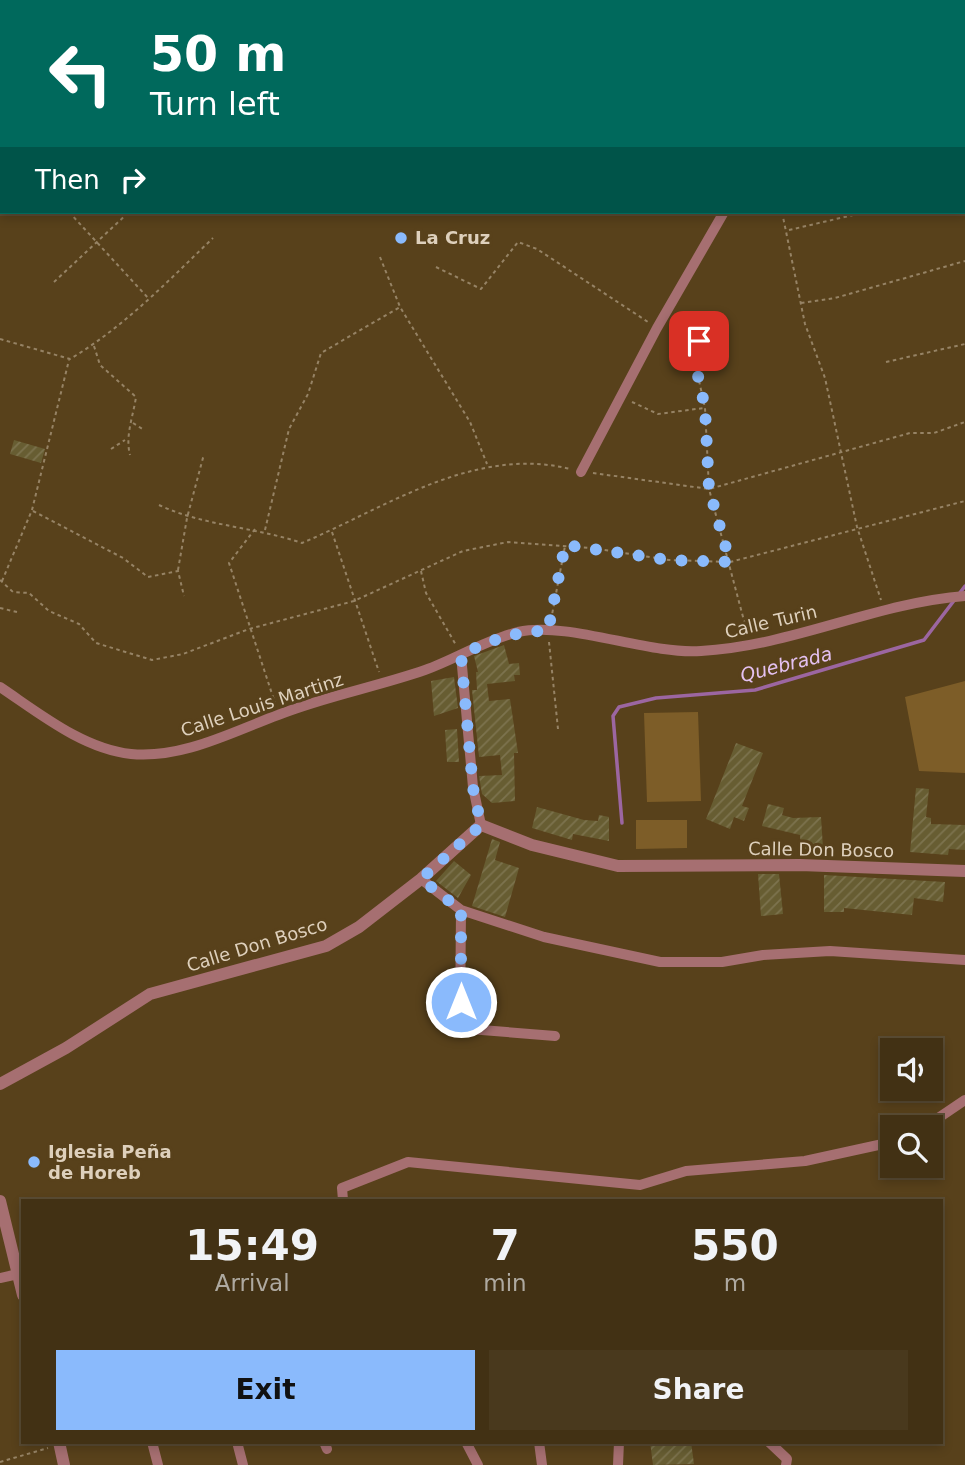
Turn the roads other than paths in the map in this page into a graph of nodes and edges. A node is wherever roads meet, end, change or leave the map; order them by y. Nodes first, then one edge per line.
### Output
1 (723, 214) edge
2 (581, 472) road end
3 (965, 596) edge
4 (461, 655) junction
5 (0, 687) edge
6 (481, 825) junction
7 (965, 871) edge
8 (421, 879) junction
9 (461, 910) junction
10 (965, 960) edge
11 (555, 1036) dead end
12 (0, 1084) edge
13 (965, 1100) edge
14 (943, 1115) edge
15 (880, 1145) edge
16 (343, 1199) edge
17 (0, 1201) edge
18 (19, 1267) edge
19 (0, 1278) edge
20 (59, 1444) edge
21 (153, 1444) edge
22 (238, 1444) edge
23 (467, 1444) edge
24 (539, 1444) edge
25 (619, 1444) edge
26 (771, 1444) edge
27 (64, 1465) edge
28 (158, 1465) edge
29 (243, 1465) edge
30 (478, 1465) edge
31 (542, 1465) edge
32 (618, 1465) edge
33 (786, 1465) edge

1 - 2 street
3 - 4 street, Calle Turin
4 - 5 street, Calle Louis Martinz
4 - 6 street
6 - 7 street, Calle Don Bosco
6 - 8 street, Calle Don Bosco
8 - 9 street
8 - 12 street, Calle Don Bosco
9 - 10 street
9 - 11 street
13 - 14 street
15 - 16 street
17 - 18 street
18 - 19 street
20 - 27 street
21 - 28 street
22 - 29 street
23 - 30 street
24 - 31 street
25 - 32 street
26 - 33 street

